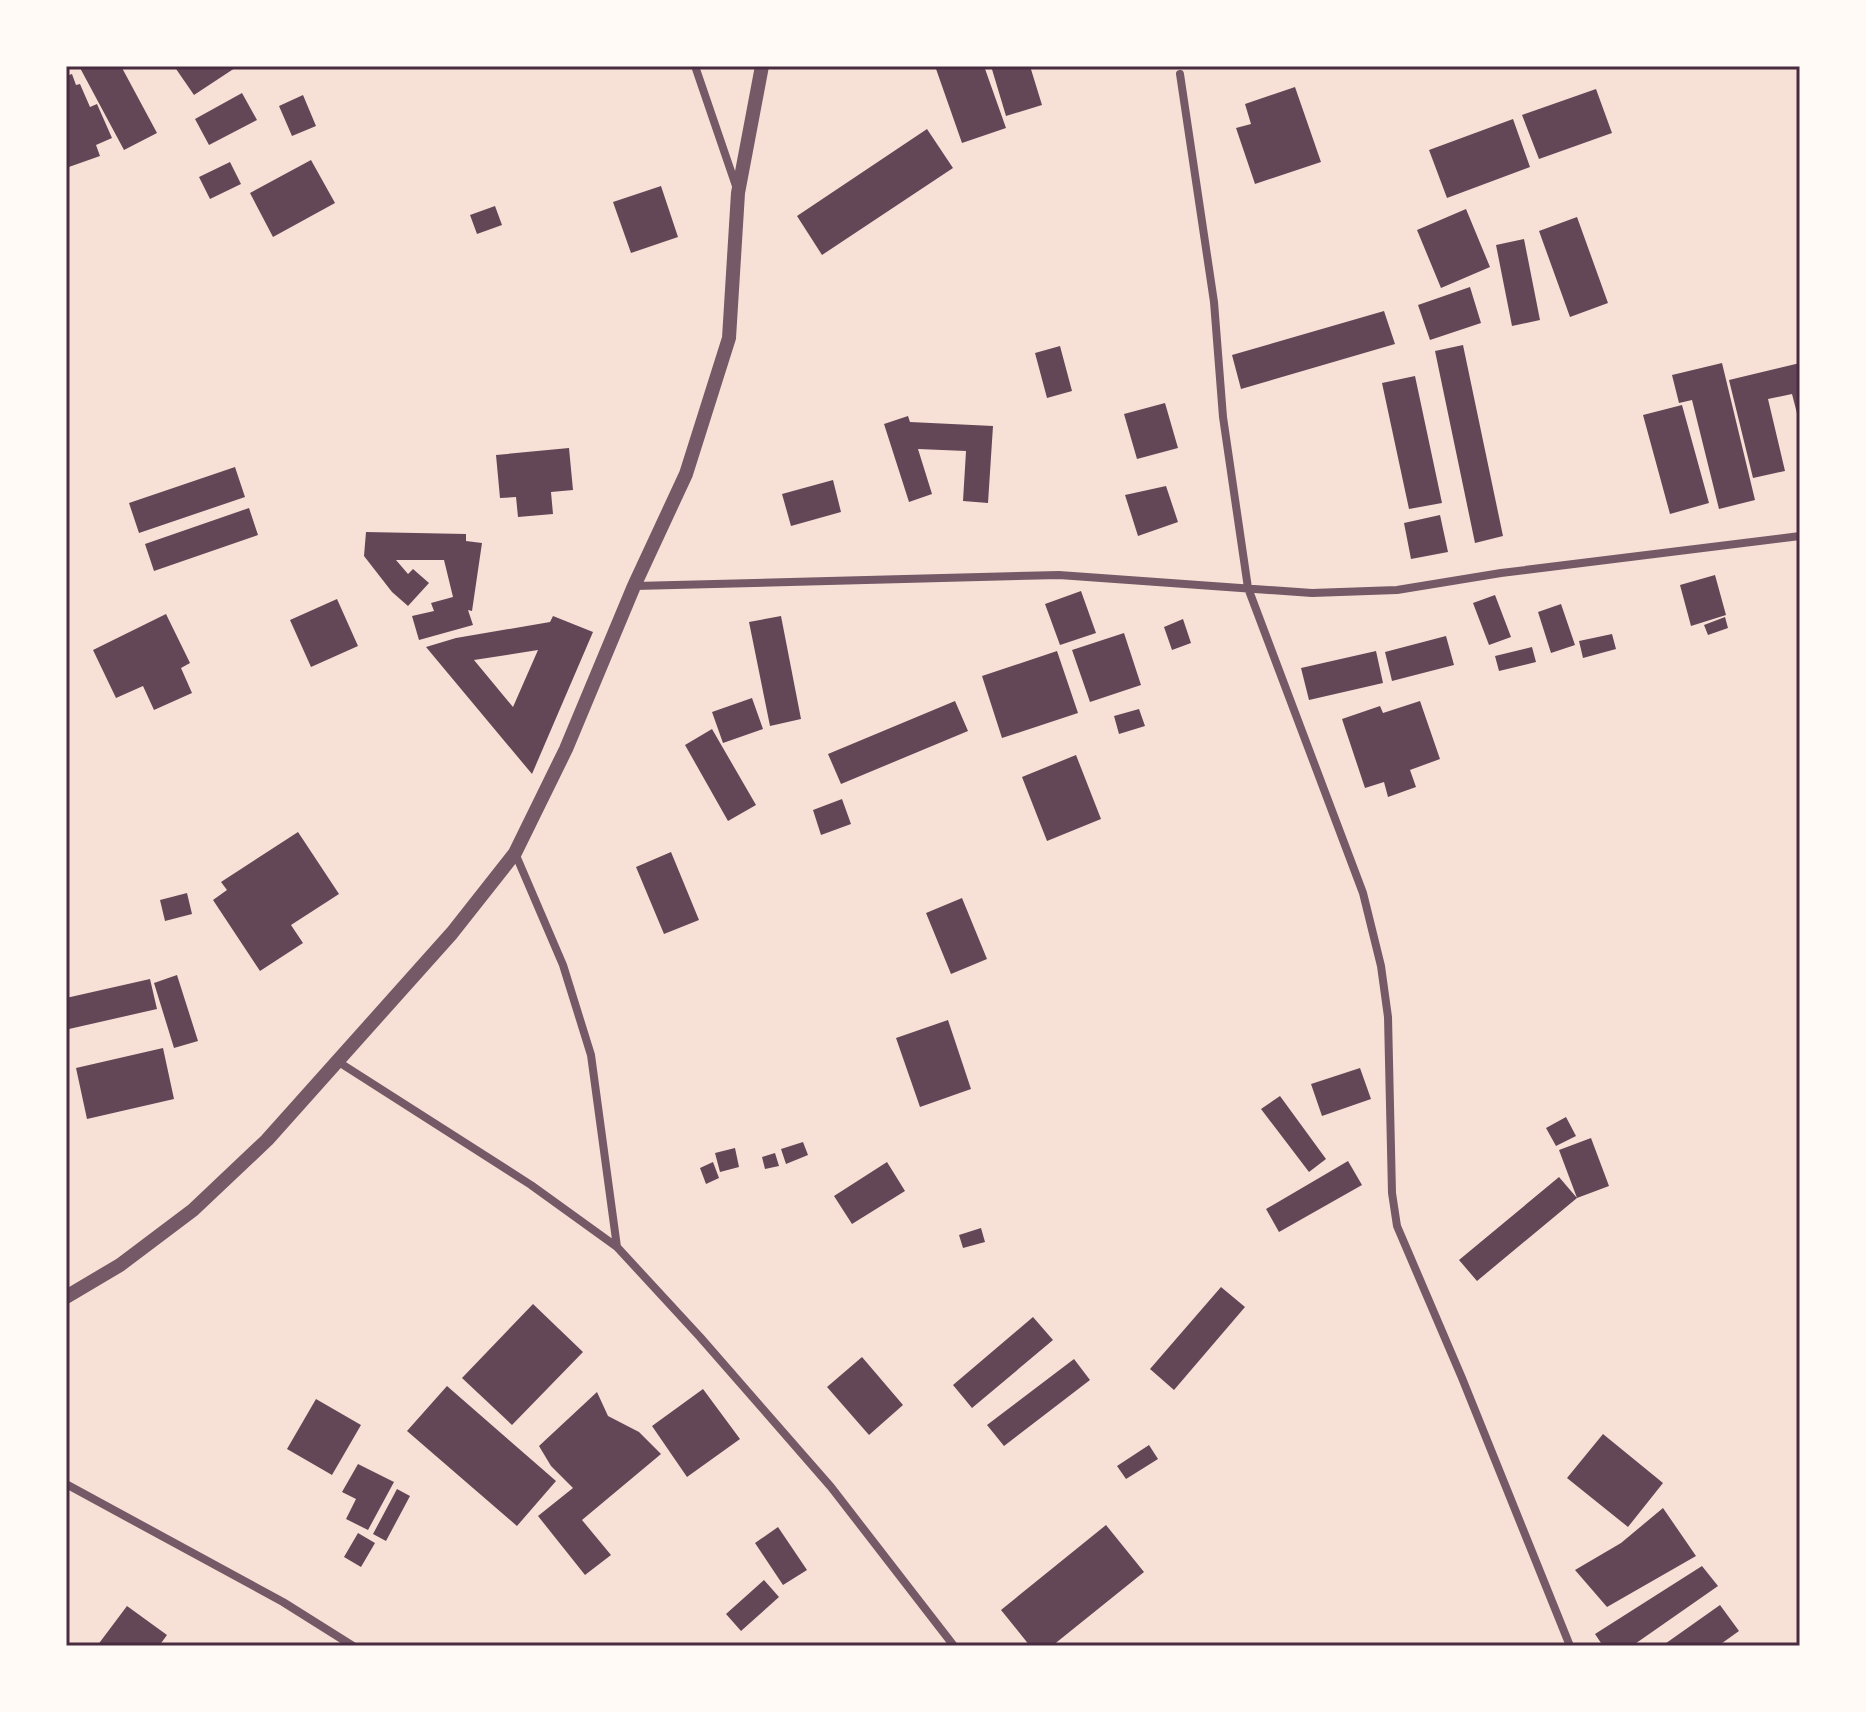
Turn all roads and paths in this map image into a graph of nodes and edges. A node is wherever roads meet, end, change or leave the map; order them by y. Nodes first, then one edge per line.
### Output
1 (695, 66) edge
2 (762, 66) edge
3 (1180, 74) dead end
4 (738, 193) junction
5 (1800, 536) edge
6 (634, 586) junction
7 (1248, 588) junction
8 (515, 853) junction
9 (337, 1061) junction
10 (617, 1247) junction
11 (66, 1297) edge
12 (66, 1484) edge
13 (353, 1646) edge
14 (954, 1646) edge
15 (1570, 1646) edge

1 - 4 street
2 - 4 street
3 - 7 street
4 - 6 street
5 - 7 street
6 - 7 street
6 - 8 street
7 - 15 street
8 - 9 street
8 - 10 street
9 - 10 street
9 - 11 street
10 - 14 street
12 - 13 street

